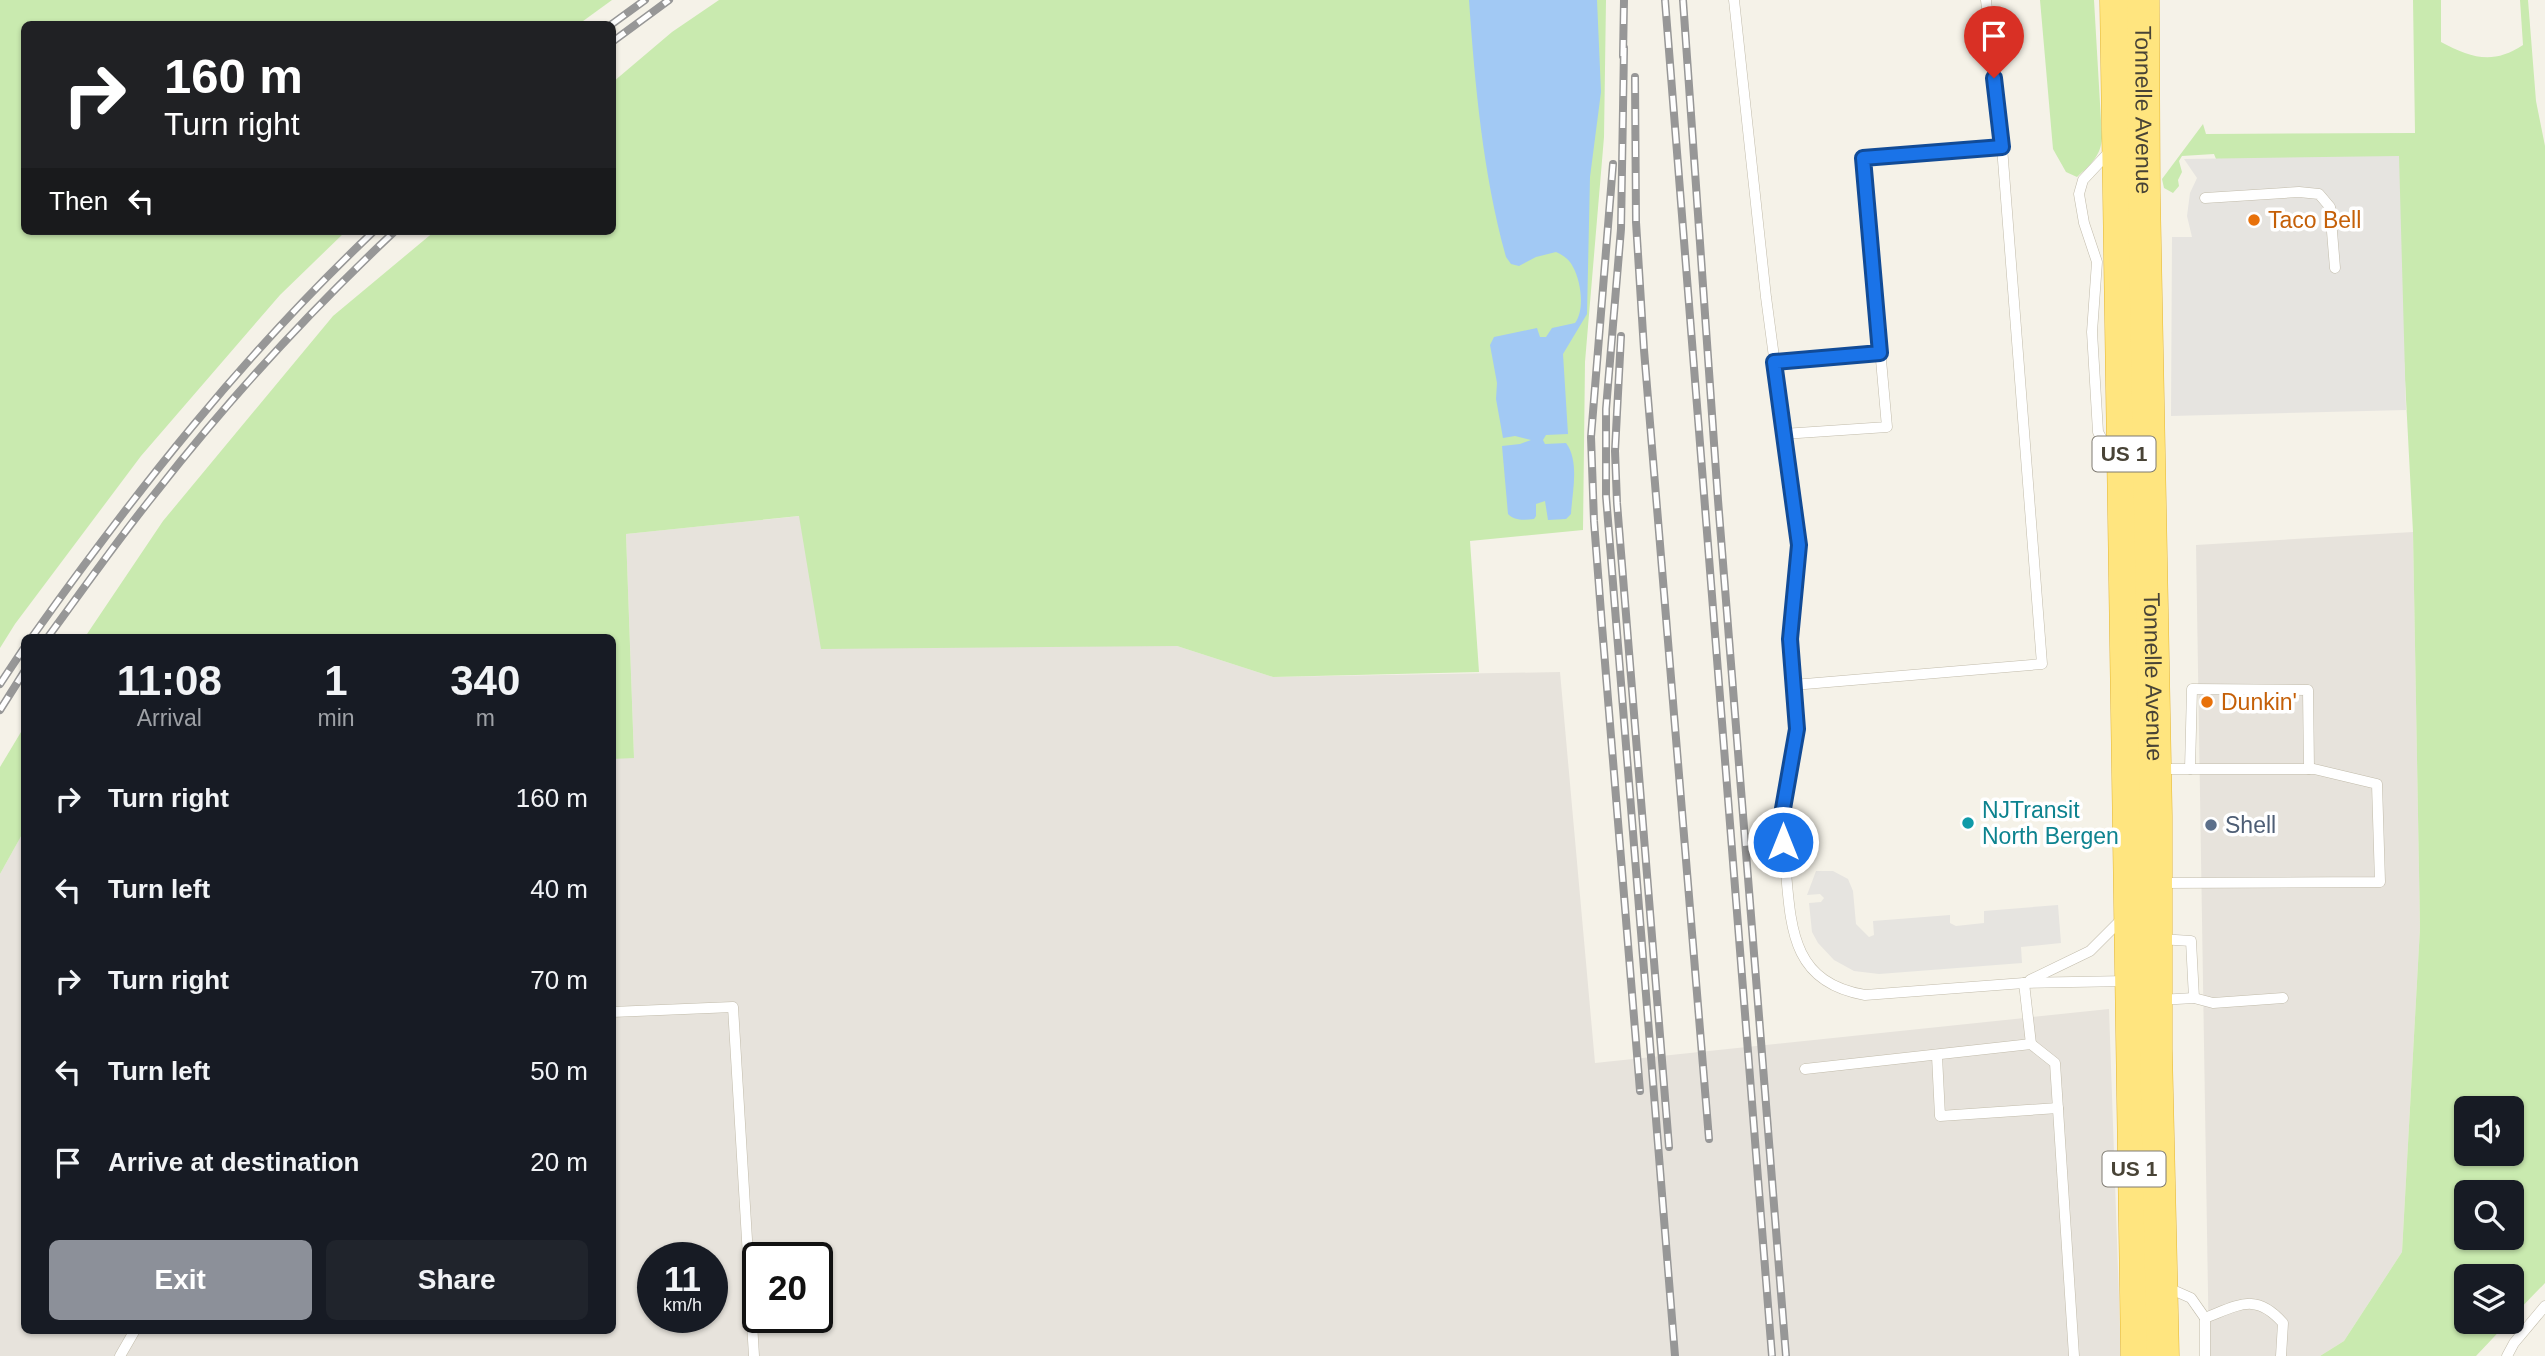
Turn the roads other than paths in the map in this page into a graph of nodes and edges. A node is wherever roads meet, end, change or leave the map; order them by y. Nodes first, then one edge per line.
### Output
1 (1734, 0) edge
2 (1986, 0) edge
3 (2116, 0) edge
4 (2143, 0) edge
5 (2120, 142) junction
6 (2002, 147) junction
7 (2205, 198) dead end
8 (2335, 268) dead end
9 (1880, 353) junction
10 (1774, 362) junction
11 (1783, 434) junction
12 (2124, 457) junction
13 (1793, 685) junction
14 (2309, 768) junction
15 (2155, 769) junction
16 (2190, 769) junction
17 (2156, 883) junction
18 (2130, 909) junction
19 (2156, 939) junction
20 (2024, 983) junction
21 (2147, 987) junction
22 (2194, 998) junction
23 (2283, 998) dead end
24 (616, 1012) edge
25 (2031, 1044) junction
26 (1937, 1055) junction
27 (1805, 1069) dead end
28 (2058, 1108) junction
29 (2161, 1285) junction
30 (2545, 1306) edge
31 (2205, 1318) junction
32 (133, 1334) edge
33 (120, 1356) edge
34 (754, 1356) edge
35 (2074, 1356) edge
36 (2137, 1356) edge
37 (2162, 1356) edge
38 (2206, 1356) edge
39 (2281, 1356) edge
40 (2507, 1356) edge

1 - 10 lane
2 - 6 lane
3 - 5 highway, Tonnelle Avenue / US 1
4 - 15 highway, Tonnelle Avenue / US 1
5 - 12 highway, Tonnelle Avenue / US 1
5 - 12 lane
6 - 9 lane
6 - 13 lane
7 - 8 lane
9 - 10 lane
9 - 11 lane
10 - 11 lane
11 - 13 lane
12 - 18 highway, Tonnelle Avenue / US 1
13 - 20 lane
14 - 16 lane
14 - 16 lane
14 - 17 lane
15 - 16 lane
15 - 17 highway, Tonnelle Avenue / US 1
17 - 19 highway, Tonnelle Avenue / US 1
18 - 20 lane
18 - 21 highway, Tonnelle Avenue / US 1
19 - 21 highway, Tonnelle Avenue / US 1
19 - 22 lane
20 - 21 lane
20 - 25 lane
21 - 22 lane
21 - 29 highway, Tonnelle Avenue / US 1
21 - 36 highway, Tonnelle Avenue / US 1
22 - 23 lane
24 - 34 lane
25 - 26 lane
25 - 28 lane
26 - 27 lane
26 - 28 lane
28 - 35 lane
29 - 31 lane
29 - 37 highway, Tonnelle Avenue / US 1
30 - 40 lane
31 - 38 lane
31 - 39 lane
32 - 33 lane

